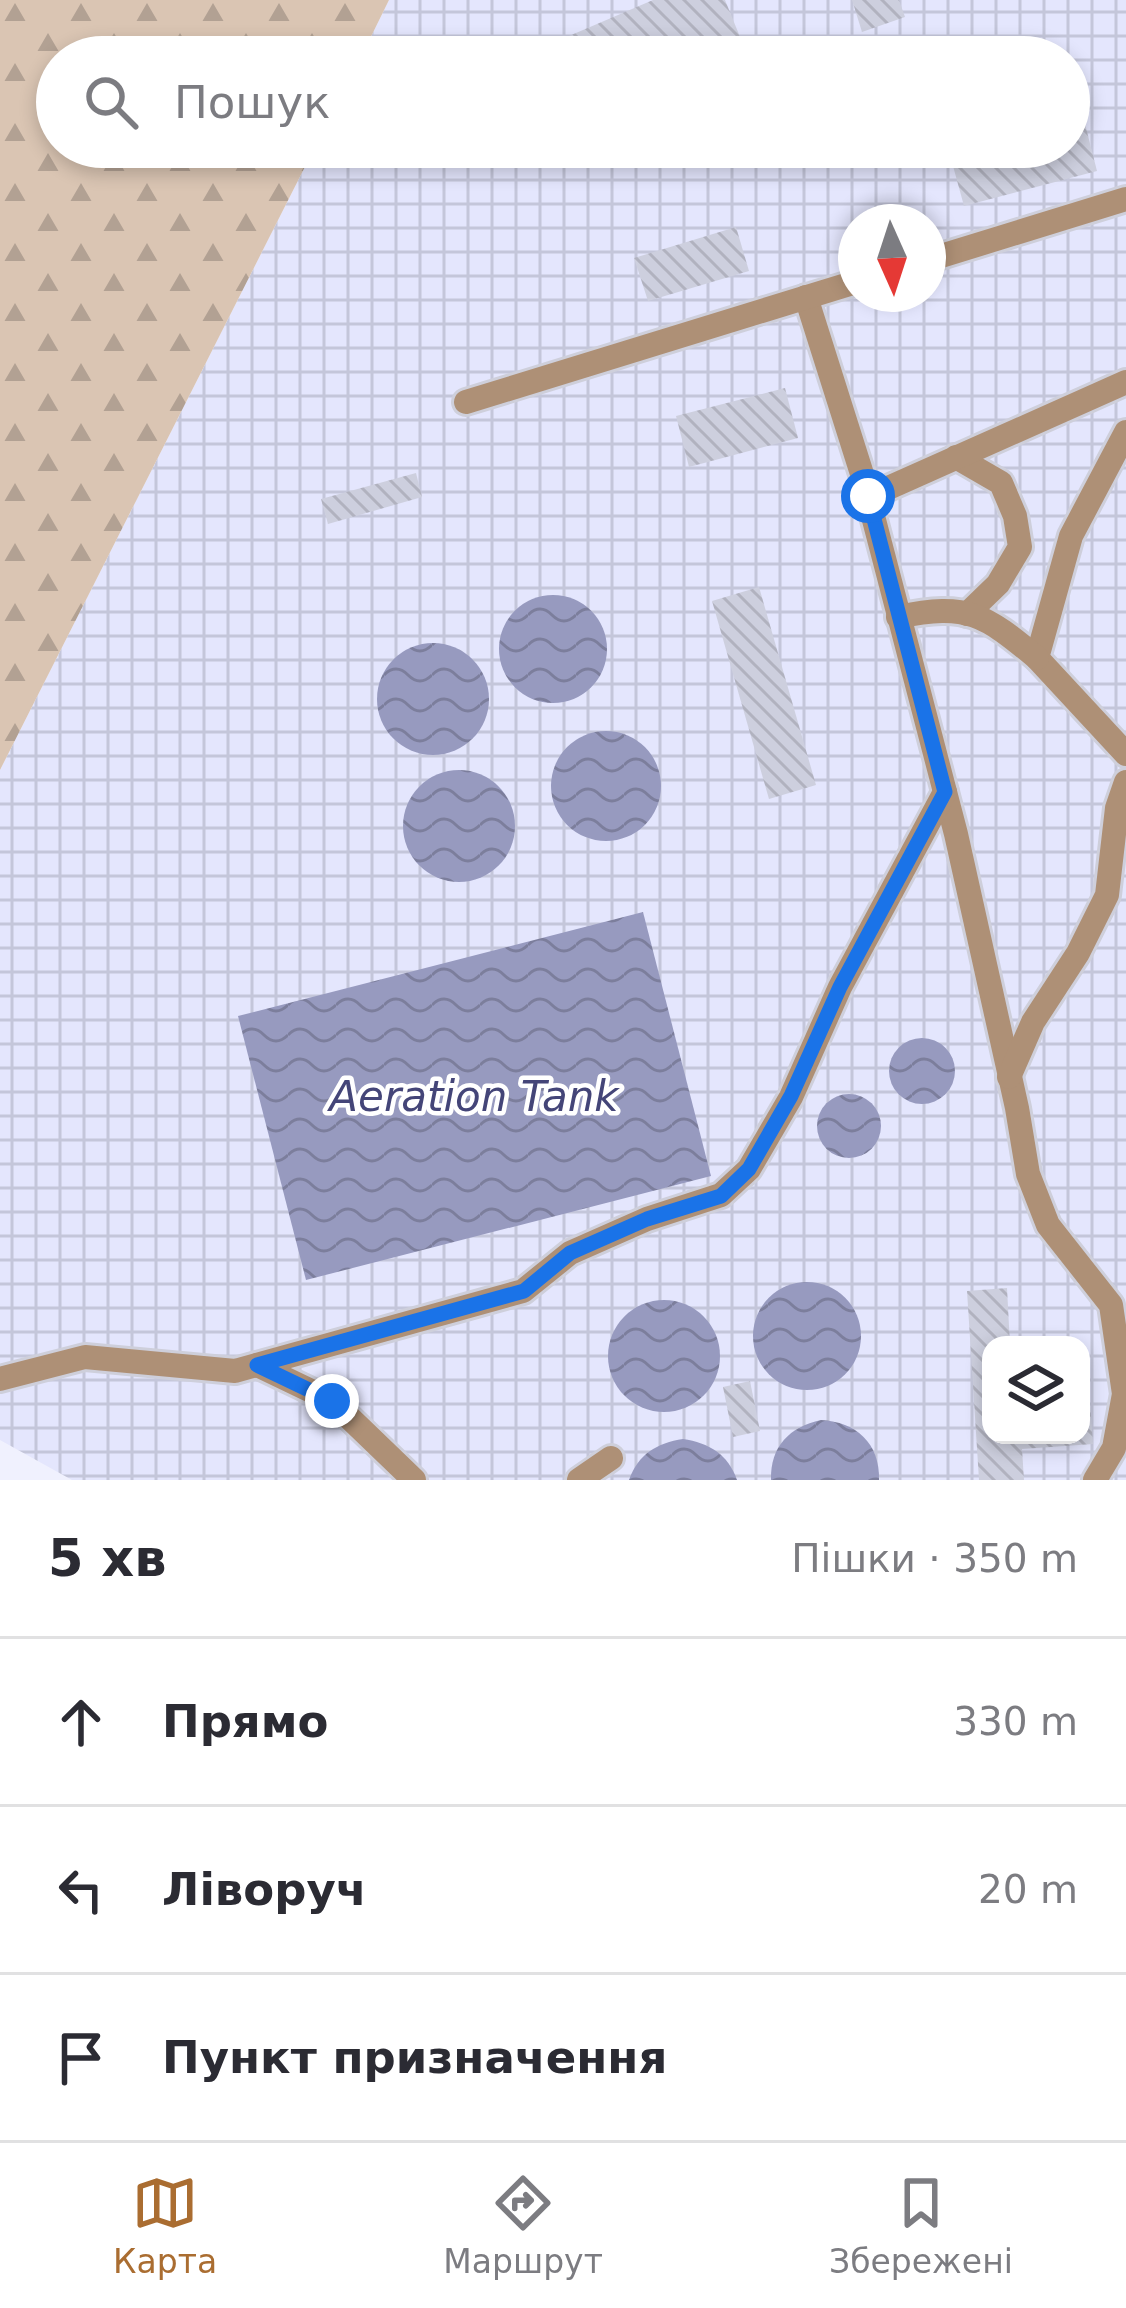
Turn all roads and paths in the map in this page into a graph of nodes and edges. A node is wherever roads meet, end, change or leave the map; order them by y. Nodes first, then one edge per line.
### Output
1 (1126, 199) edge
2 (946, 254) edge
3 (838, 287) edge
4 (806, 297) junction
5 (1126, 382) edge
6 (466, 402) dead end
7 (1126, 432) edge
8 (956, 457) junction
9 (868, 496) junction
10 (967, 614) junction
11 (898, 617) junction
12 (1037, 658) junction
13 (1126, 754) edge
14 (1126, 782) edge
15 (945, 792) junction
16 (1009, 1077) junction
17 (257, 1365) junction
18 (0, 1379) edge
19 (611, 1458) dead end
20 (414, 1480) edge
21 (579, 1480) edge
22 (1095, 1480) edge

1 - 2 street
3 - 4 street
4 - 6 street
4 - 9 street
5 - 8 street
7 - 12 street
8 - 9 street
8 - 10 street
9 - 11 street
10 - 11 street
10 - 12 street
11 - 15 street
12 - 13 street
14 - 16 street
15 - 16 street
15 - 17 street
16 - 22 street
17 - 18 street
17 - 20 street
19 - 21 street

